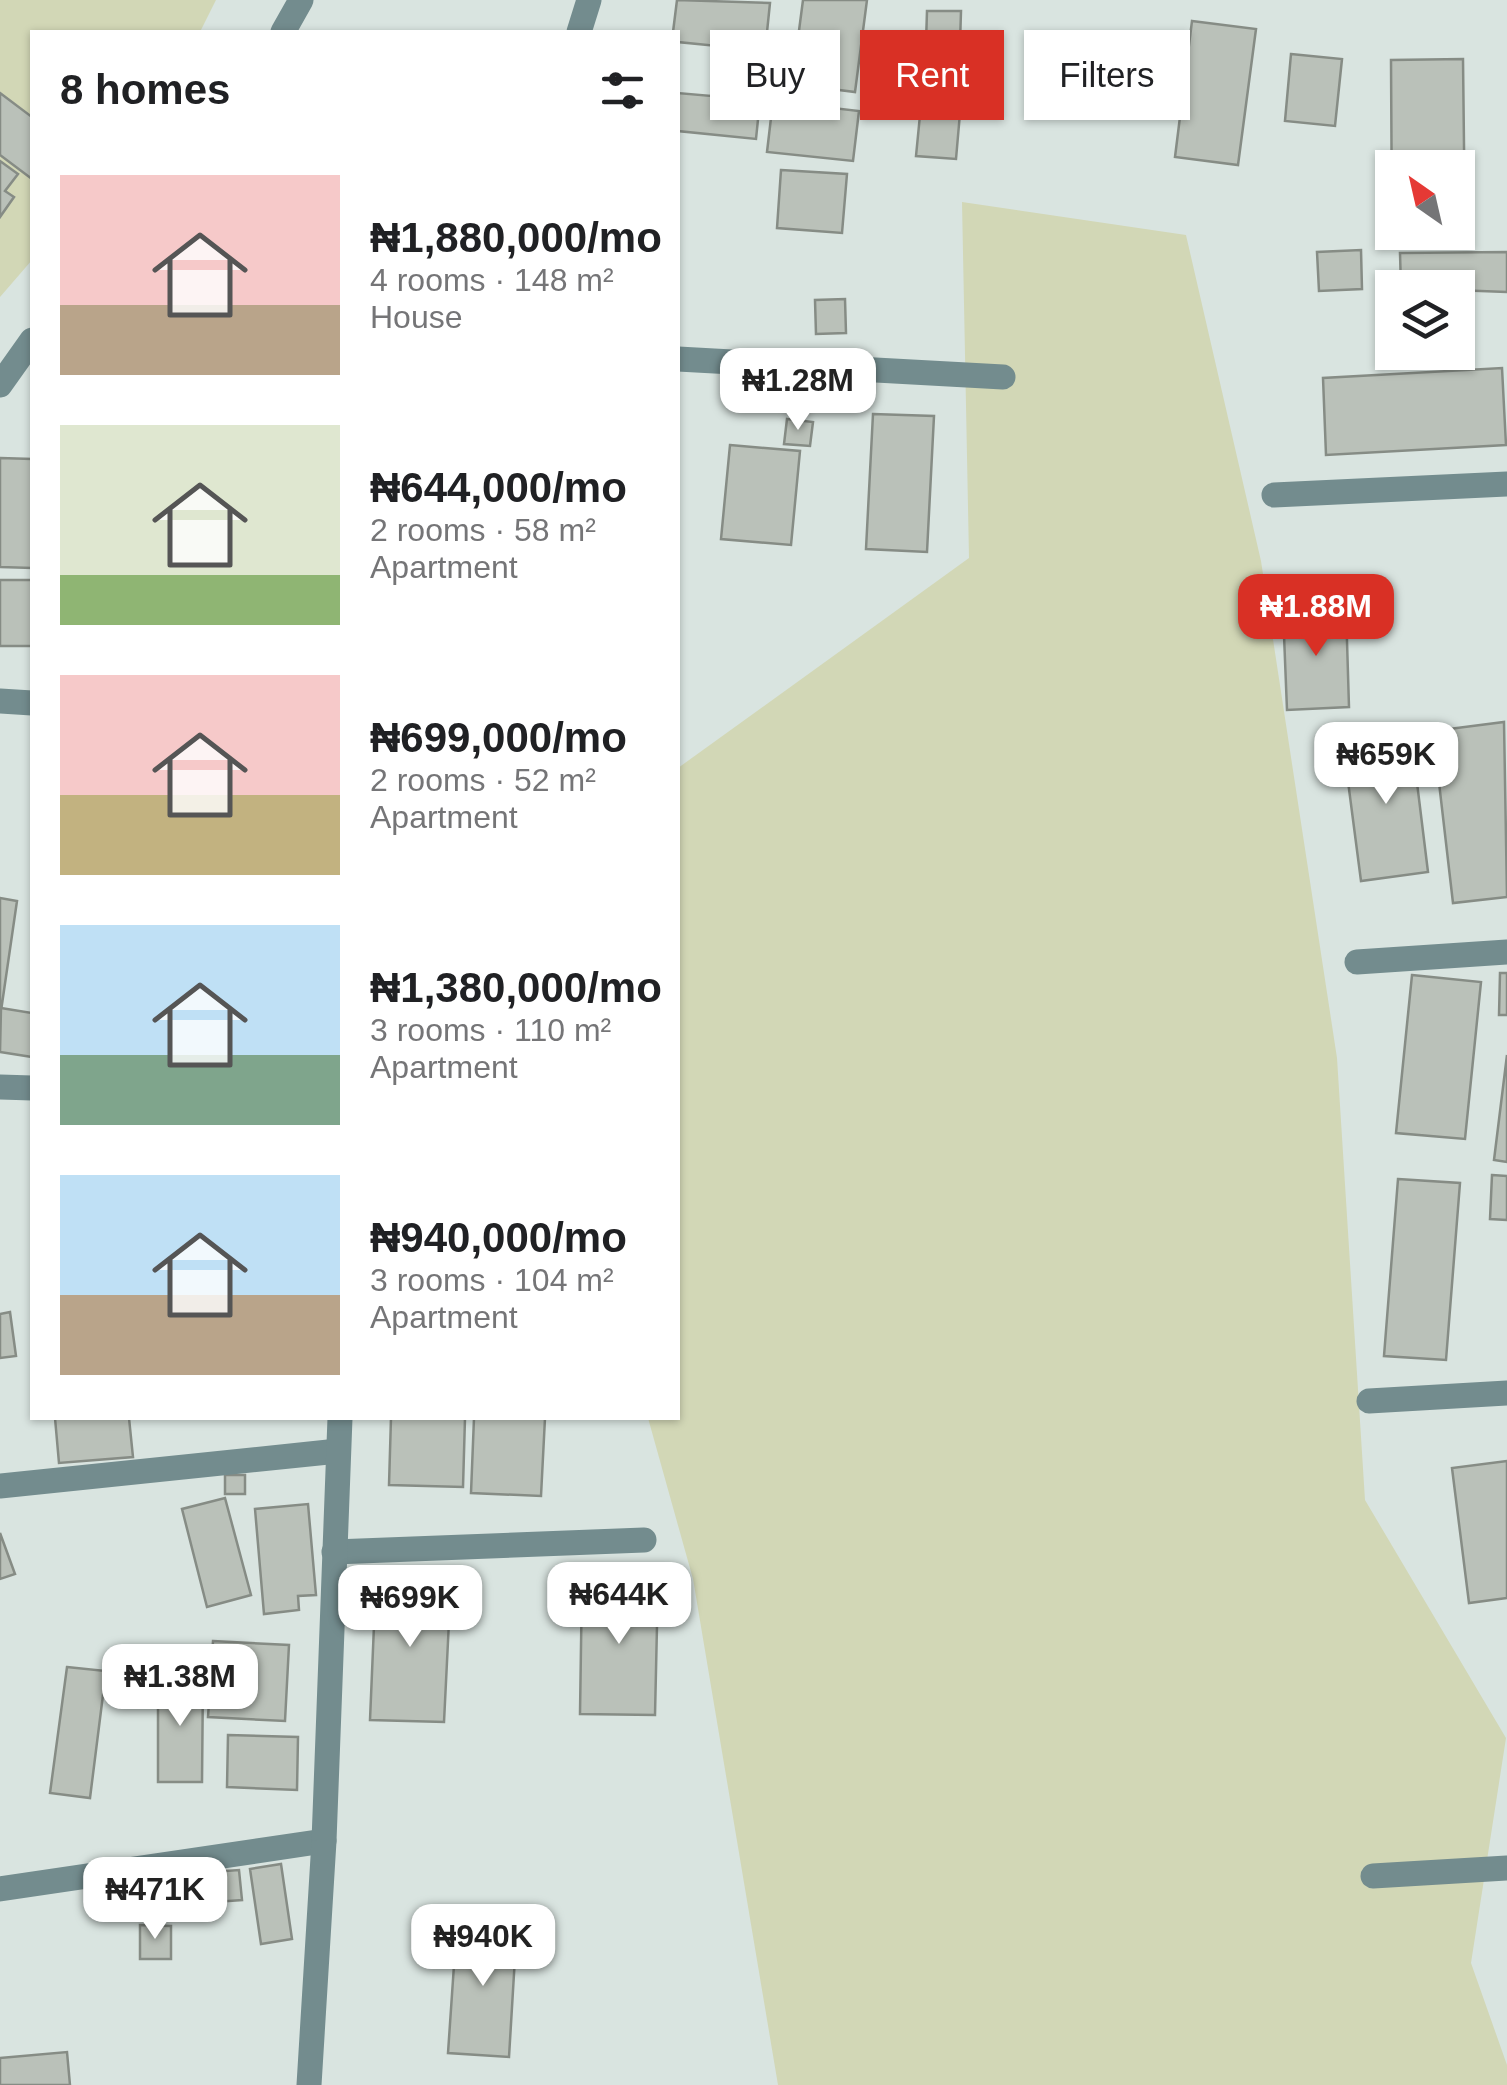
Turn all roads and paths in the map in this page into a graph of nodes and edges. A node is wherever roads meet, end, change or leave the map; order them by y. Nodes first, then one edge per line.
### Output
1 (301, 0) edge
2 (589, 0) edge
3 (284, 30) edge
4 (580, 30) edge
5 (30, 343) edge
6 (680, 359) edge
7 (1003, 377) dead end
8 (0, 385) edge
9 (1507, 484) edge
10 (1274, 495) dead end
11 (0, 701) edge
12 (30, 703) edge
13 (1507, 952) edge
14 (1357, 962) dead end
15 (0, 1087) edge
16 (30, 1088) edge
17 (1507, 1394) edge
18 (1369, 1401) dead end
19 (340, 1420) edge
20 (338, 1451) junction
21 (0, 1486) edge
22 (644, 1540) dead end
23 (334, 1552) junction
24 (324, 1840) junction
25 (1507, 1868) edge
26 (1373, 1876) dead end
27 (0, 1890) edge
28 (309, 2085) edge

1 - 3 street
2 - 4 street
5 - 8 street
6 - 7 street
9 - 10 street
11 - 12 street
13 - 14 street
15 - 16 street
17 - 18 street
19 - 20 street
20 - 21 street
20 - 23 street
22 - 23 street
23 - 24 street
24 - 27 street
24 - 28 street
25 - 26 street

